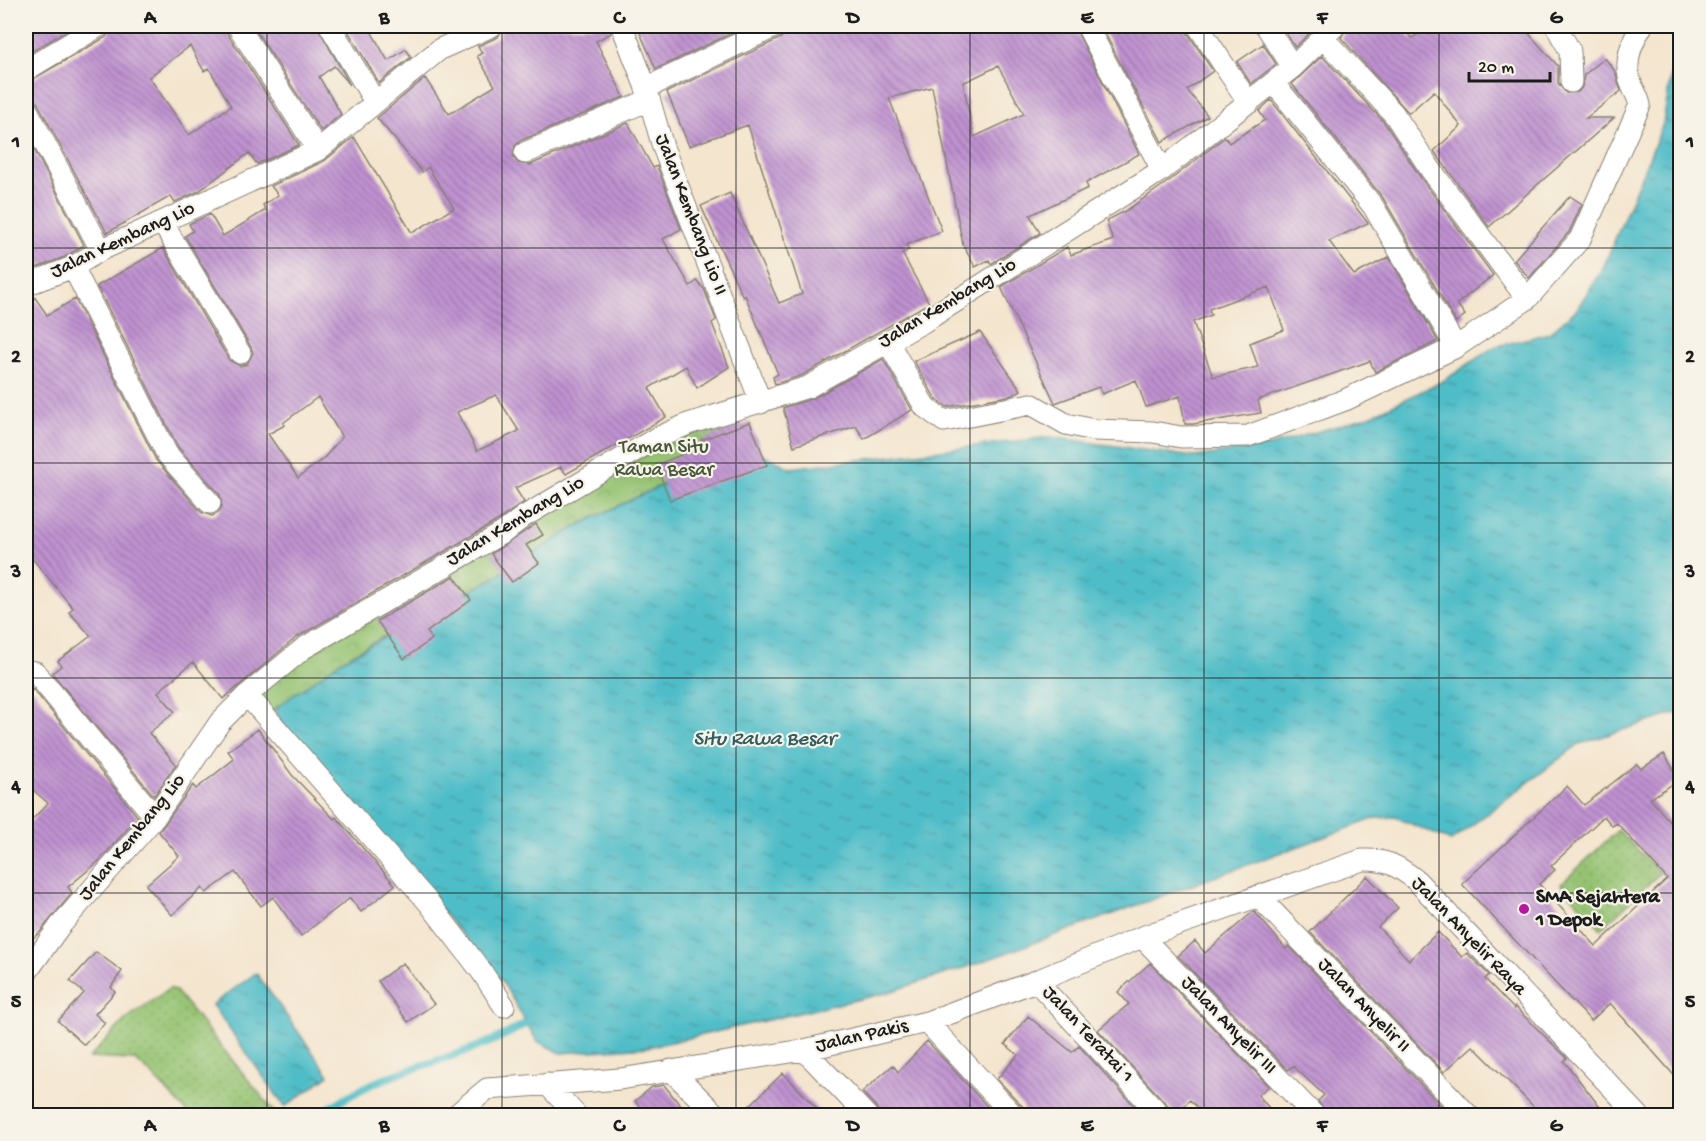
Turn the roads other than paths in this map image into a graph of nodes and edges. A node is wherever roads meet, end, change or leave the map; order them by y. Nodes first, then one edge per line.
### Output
1 (99, 26) edge
2 (238, 26) edge
3 (330, 26) edge
4 (492, 26) edge
5 (622, 26) edge
6 (776, 26) edge
7 (1088, 26) edge
8 (1198, 26) edge
9 (1266, 26) edge
10 (1556, 26) edge
11 (1642, 26) edge
12 (1329, 32) edge
13 (1293, 67) junction
14 (26, 70) edge
15 (1571, 82) dead end
16 (1274, 83) junction
17 (648, 94) junction
18 (375, 102) junction
19 (1249, 103) junction
20 (26, 108) edge
21 (318, 150) junction
22 (525, 153) dead end
23 (1162, 170) junction
24 (162, 222) junction
25 (101, 250) junction
26 (74, 267) junction
27 (26, 285) edge
28 (1527, 299) junction
29 (888, 342) junction
30 (1456, 347) junction
31 (240, 352) dead end
32 (761, 403) junction
33 (210, 503) dead end
34 (26, 671) edge
35 (247, 695) junction
36 (155, 817) junction
37 (1258, 896) junction
38 (1142, 937) junction
39 (26, 973) edge
40 (1036, 981) junction
41 (504, 1006) dead end
42 (927, 1022) junction
43 (804, 1050) junction
44 (671, 1071) junction
45 (547, 1084) junction
46 (455, 1116) edge
47 (577, 1116) edge
48 (717, 1116) edge
49 (867, 1116) edge
50 (1014, 1116) edge
51 (1161, 1116) edge
52 (1315, 1116) edge
53 (1469, 1116) edge
54 (1639, 1116) edge

1 - 14 street
2 - 21 street
3 - 18 street
4 - 18 street, Jalan Kembang Lio
5 - 17 street, Jalan Kembang Lio II
6 - 17 street
7 - 23 street
8 - 19 street
9 - 13 street
10 - 15 street
11 - 28 street
12 - 13 street, Jalan Kembang Lio
12 - 28 street
13 - 16 street, Jalan Kembang Lio
16 - 19 street, Jalan Kembang Lio
16 - 30 street
17 - 22 street
17 - 32 street, Jalan Kembang Lio II
18 - 21 street, Jalan Kembang Lio
19 - 23 street, Jalan Kembang Lio
20 - 25 street
21 - 24 street, Jalan Kembang Lio
23 - 29 street, Jalan Kembang Lio
24 - 25 street, Jalan Kembang Lio
24 - 31 street
25 - 26 street, Jalan Kembang Lio
26 - 27 street, Jalan Kembang Lio
26 - 33 street
28 - 30 street
29 - 30 street
29 - 32 street, Jalan Kembang Lio
32 - 35 street, Jalan Kembang Lio
34 - 36 street
35 - 36 street, Jalan Kembang Lio
35 - 41 street
36 - 39 street, Jalan Kembang Lio
37 - 38 street, Jalan Pakis
37 - 53 street, Jalan Anyelir II
37 - 54 street, Jalan Anyelir Raya
38 - 40 street, Jalan Pakis
38 - 52 street, Jalan Anyelir III
40 - 42 street, Jalan Pakis
40 - 51 street, Jalan Teratai 1
42 - 43 street, Jalan Pakis
42 - 50 street
43 - 44 street, Jalan Pakis
43 - 49 street
44 - 45 street, Jalan Pakis
44 - 48 street
45 - 46 street, Jalan Pakis
45 - 47 street

